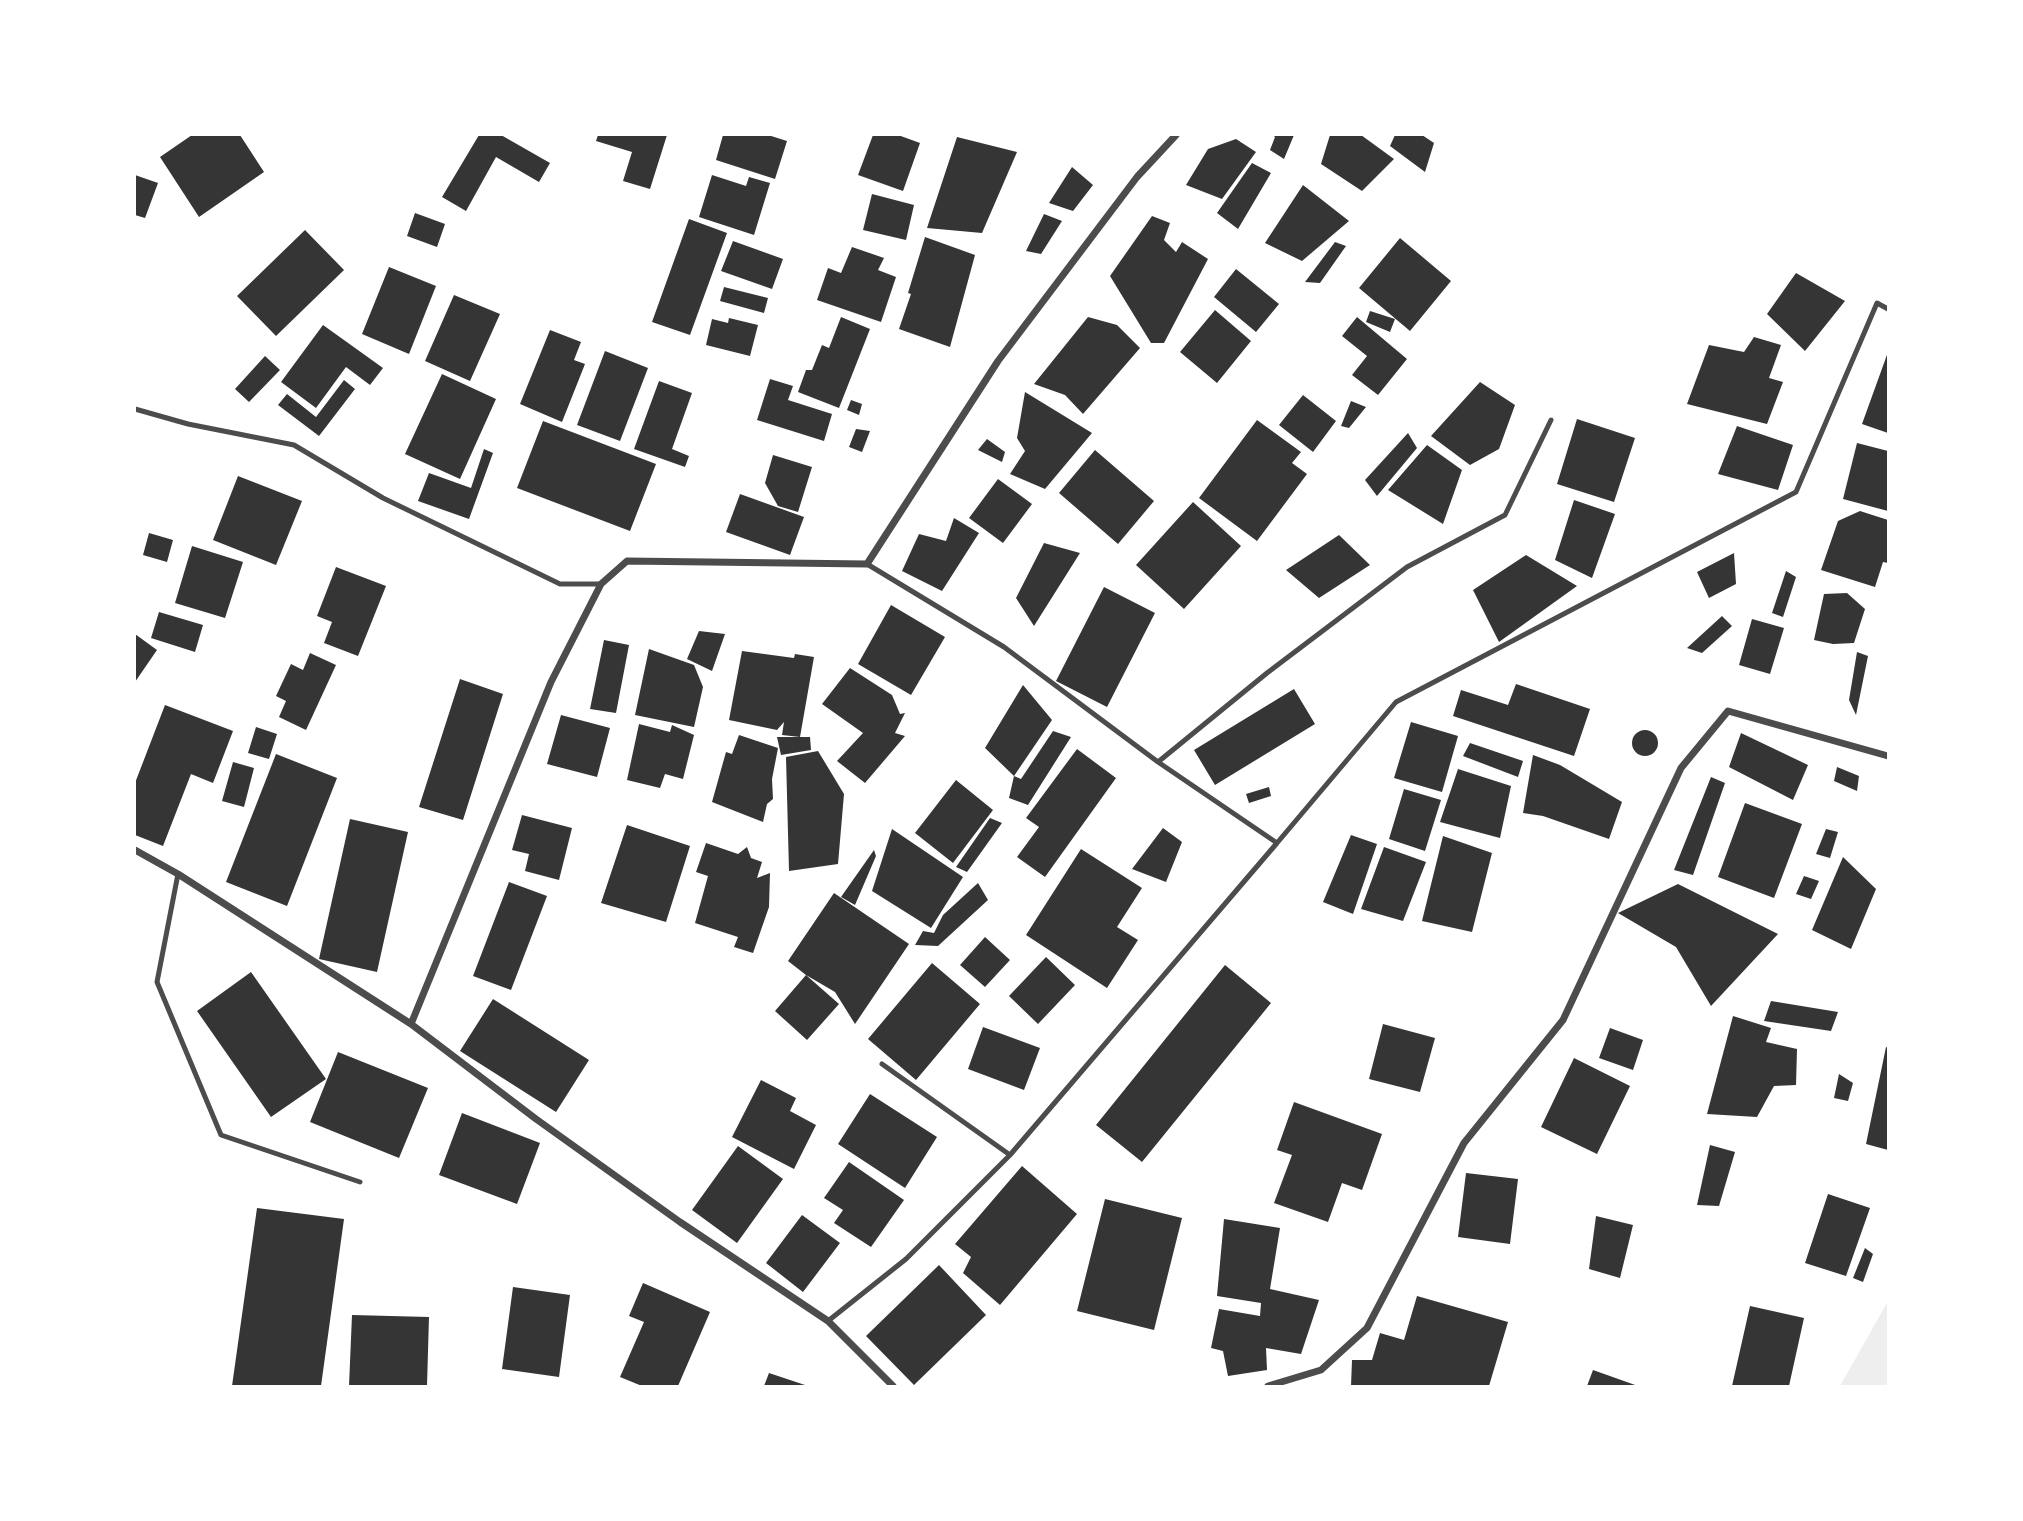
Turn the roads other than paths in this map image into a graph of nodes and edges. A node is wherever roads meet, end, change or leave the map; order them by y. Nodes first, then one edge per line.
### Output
1 (1176, 135) edge
2 (1888, 309) edge
3 (135, 409) edge
4 (1551, 420) dead end
5 (867, 564) junction
6 (601, 584) junction
7 (1888, 756) edge
8 (1158, 762) junction
9 (1277, 843) junction
10 (135, 850) edge
11 (177, 874) junction
12 (411, 1024) junction
13 (882, 1064) dead end
14 (1010, 1155) junction
15 (360, 1182) dead end
16 (828, 1321) junction
17 (893, 1386) edge
18 (1268, 1386) edge

1 - 5 street
2 - 9 lane
3 - 6 lane
4 - 8 lane
5 - 6 street
5 - 8 lane
6 - 12 street
7 - 18 street
8 - 9 lane
9 - 14 lane
10 - 11 street
11 - 12 street
11 - 15 lane
12 - 16 street
13 - 14 lane
14 - 16 lane
16 - 17 street

